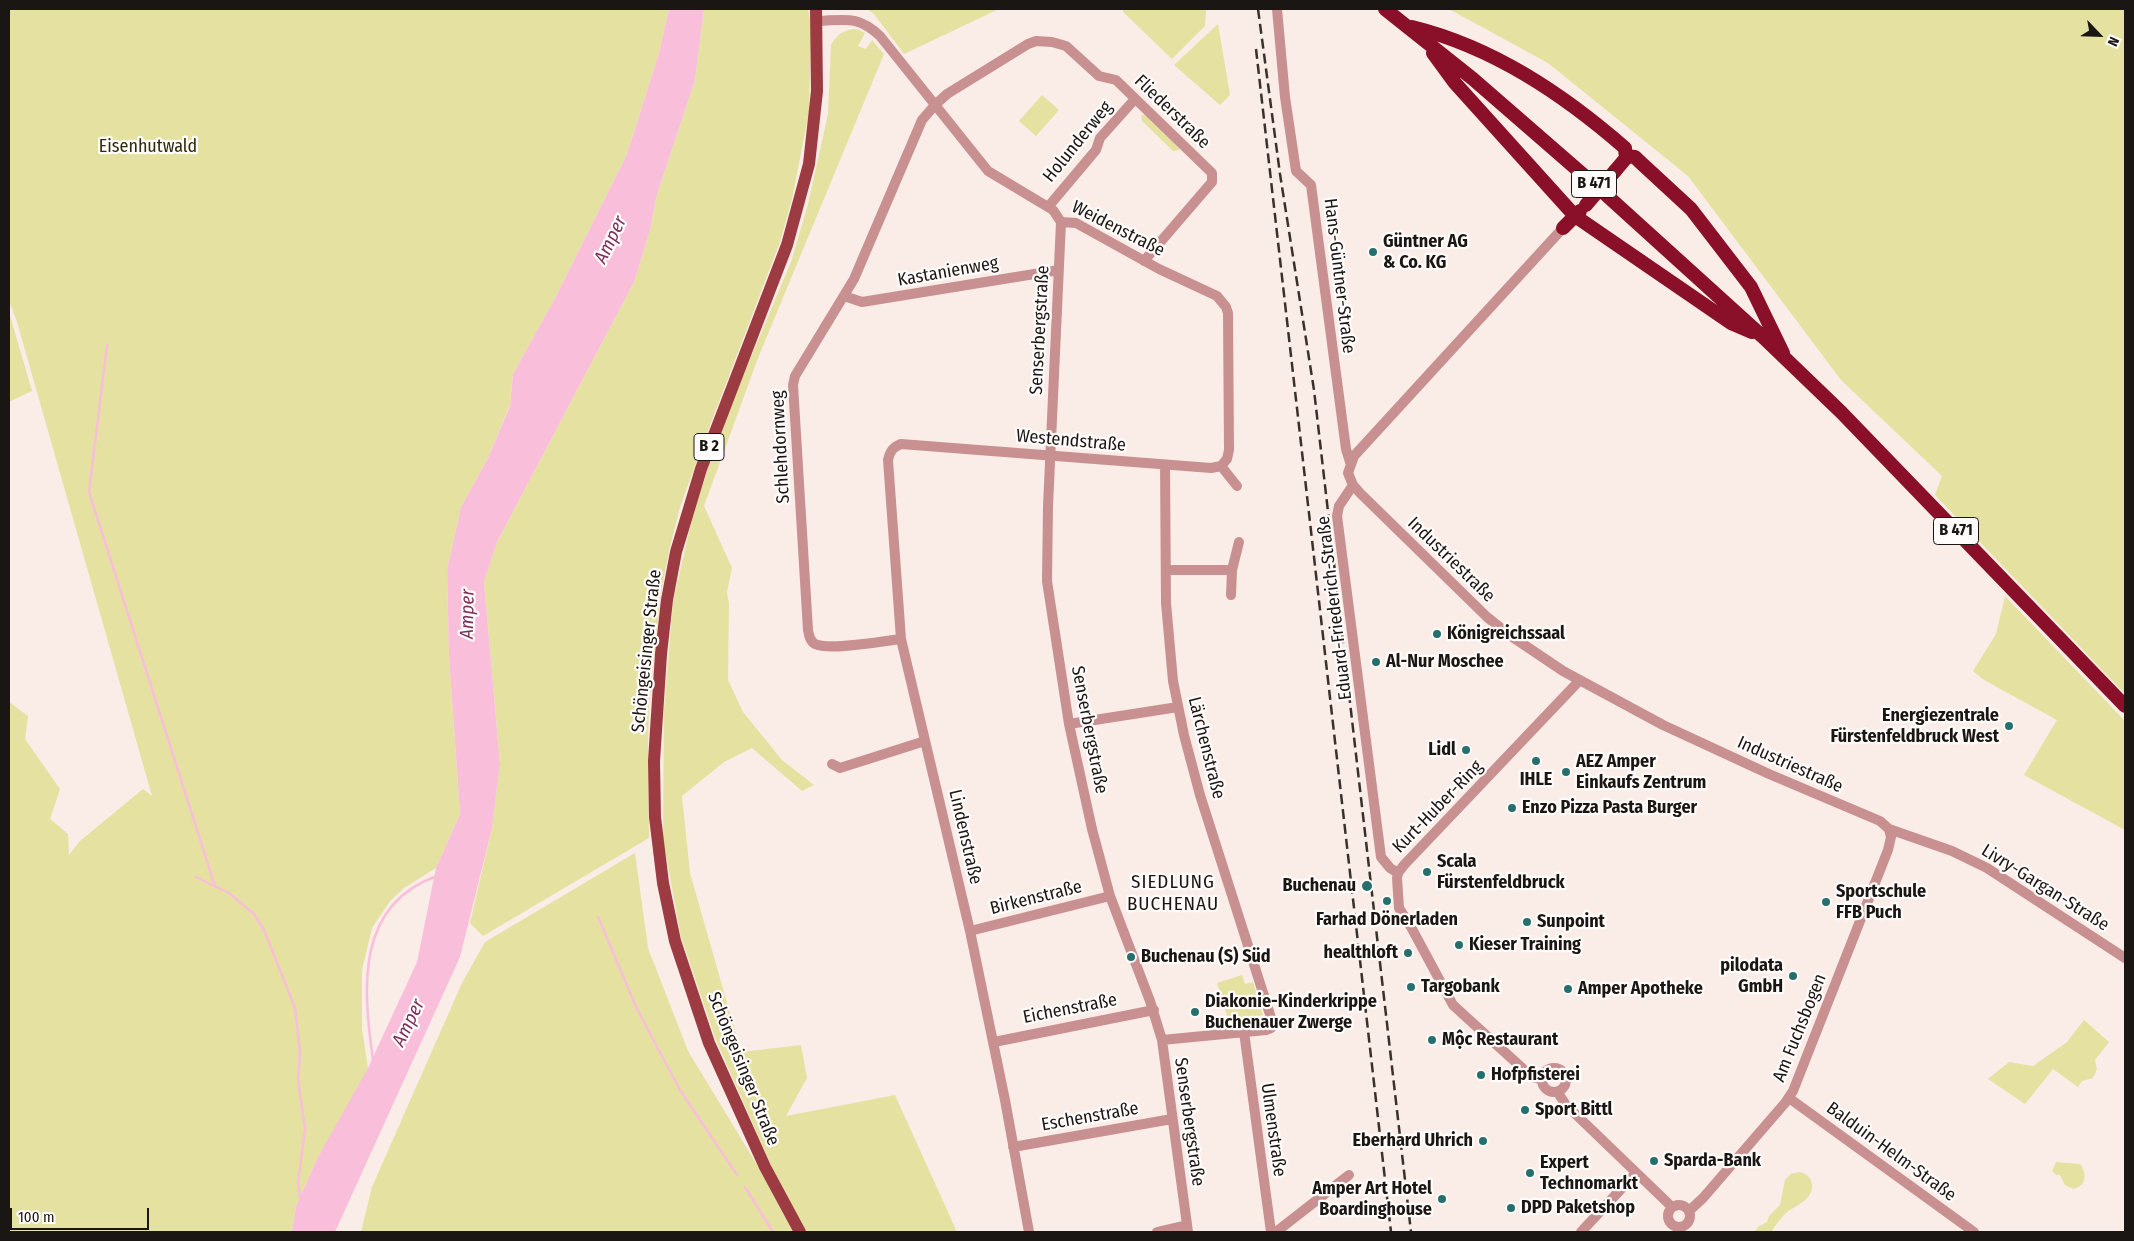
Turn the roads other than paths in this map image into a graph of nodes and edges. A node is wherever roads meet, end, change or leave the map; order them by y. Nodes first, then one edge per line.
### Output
1 (1277, 9) edge
2 (1385, 9) edge
3 (817, 15) edge
4 (1407, 26) junction
5 (1421, 36) junction
6 (1135, 99) junction
7 (936, 105) junction
8 (1626, 156) junction
9 (1048, 207) junction
10 (1575, 216) junction
11 (1061, 222) junction
12 (1563, 228) joint
13 (1144, 261) junction
14 (1059, 270) junction
15 (844, 296) junction
16 (1763, 337) junction
17 (1785, 358) junction
18 (893, 449) joint
19 (1050, 456) junction
20 (1350, 462) junction
21 (1165, 465) junction
22 (1221, 466) junction
23 (1353, 485) junction
24 (1237, 486) dead end
25 (1239, 542) dead end
26 (1166, 570) junction
27 (1232, 570) junction
28 (1231, 595) dead end
29 (901, 639) junction
30 (1579, 681) junction
31 (2125, 706) edge
32 (1178, 707) junction
33 (1069, 724) junction
34 (926, 741) junction
35 (832, 764) dead end
36 (1889, 829) junction
37 (1398, 872) junction
38 (1110, 896) junction
39 (970, 931) junction
40 (2125, 958) edge
41 (1154, 1010) junction
42 (1244, 1032) junction
43 (1162, 1040) junction
44 (994, 1042) junction
45 (1541, 1079) junction
46 (1559, 1091) junction
47 (1789, 1098) junction
48 (1172, 1119) junction
49 (1013, 1148) junction
50 (1636, 1173) junction
51 (1349, 1176) dead end
52 (1672, 1207) junction
53 (1688, 1210) junction
54 (1188, 1229) edge
55 (1672, 1229) edge
56 (800, 1232) edge
57 (1029, 1232) edge
58 (1157, 1232) edge
59 (1271, 1232) edge
60 (1276, 1232) edge
61 (1581, 1232) edge
62 (1974, 1232) edge

1 - 20 street, Hans-Güntner-Straße
2 - 4 highway, B 471
3 - 7 street, Weidenstraße
3 - 56 main road, Schöngeisinger Straße / B 2
4 - 5 highway, B 471
4 - 8 highway
5 - 10 highway
5 - 16 highway, B 471
6 - 7 street, Fliederstraße
6 - 9 street, Holunderweg
6 - 13 street, Fliederstraße
7 - 9 street, Weidenstraße
7 - 15 street, Schlehdornweg
8 - 10 highway, bridge
8 - 17 highway
9 - 11 street, Weidenstraße
10 - 12 highway
10 - 16 highway
11 - 13 street, Weidenstraße
11 - 14 street, Senserbergstraße
12 - 20 street
13 - 22 street, Weidenstraße
14 - 15 street, Kastanienweg
14 - 19 street, Senserbergstraße
15 - 29 street, Schlehdornweg
16 - 17 highway, B 471
17 - 31 highway, B 471
18 - 19 street, Westendstraße
18 - 29 street, Lindenstraße
19 - 21 street, Westendstraße
19 - 33 street, Senserbergstraße
20 - 23 street
21 - 22 street, Westendstraße
21 - 26 street, Lärchenstraße
22 - 24 street
23 - 30 street, Industriestraße
23 - 37 street, Eduard-Friederich-Straße
25 - 27 street
26 - 27 street
26 - 32 street, Lärchenstraße
27 - 28 street
29 - 34 street, Lindenstraße
30 - 36 street, Industriestraße
30 - 37 street, Kurt-Huber-Ring
32 - 33 street
32 - 42 street, Lärchenstraße
33 - 38 street, Senserbergstraße
34 - 35 street
34 - 39 street, Lindenstraße
36 - 40 street, Livry-Gargan-Straße
36 - 47 street, Am Fuchsbogen
37 - 45 street, Kurt-Huber-Ring
38 - 39 street, Birkenstraße
38 - 41 street, Senserbergstraße
39 - 44 street, Lindenstraße
41 - 43 street, Senserbergstraße
41 - 44 street, Eichenstraße
42 - 43 street
42 - 59 street, Ulmenstraße
43 - 48 street, Senserbergstraße
44 - 49 street, Lindenstraße
45 - 46 street
45 - 46 street
46 - 50 street
47 - 53 street, Am Fuchsbogen
47 - 62 street, Balduin-Helm-Straße
48 - 49 street, Eschenstraße
48 - 54 street, Senserbergstraße
49 - 57 street, Lindenstraße
50 - 52 street
50 - 61 street
51 - 60 street
52 - 53 street
52 - 55 street
53 - 55 street
54 - 58 street

